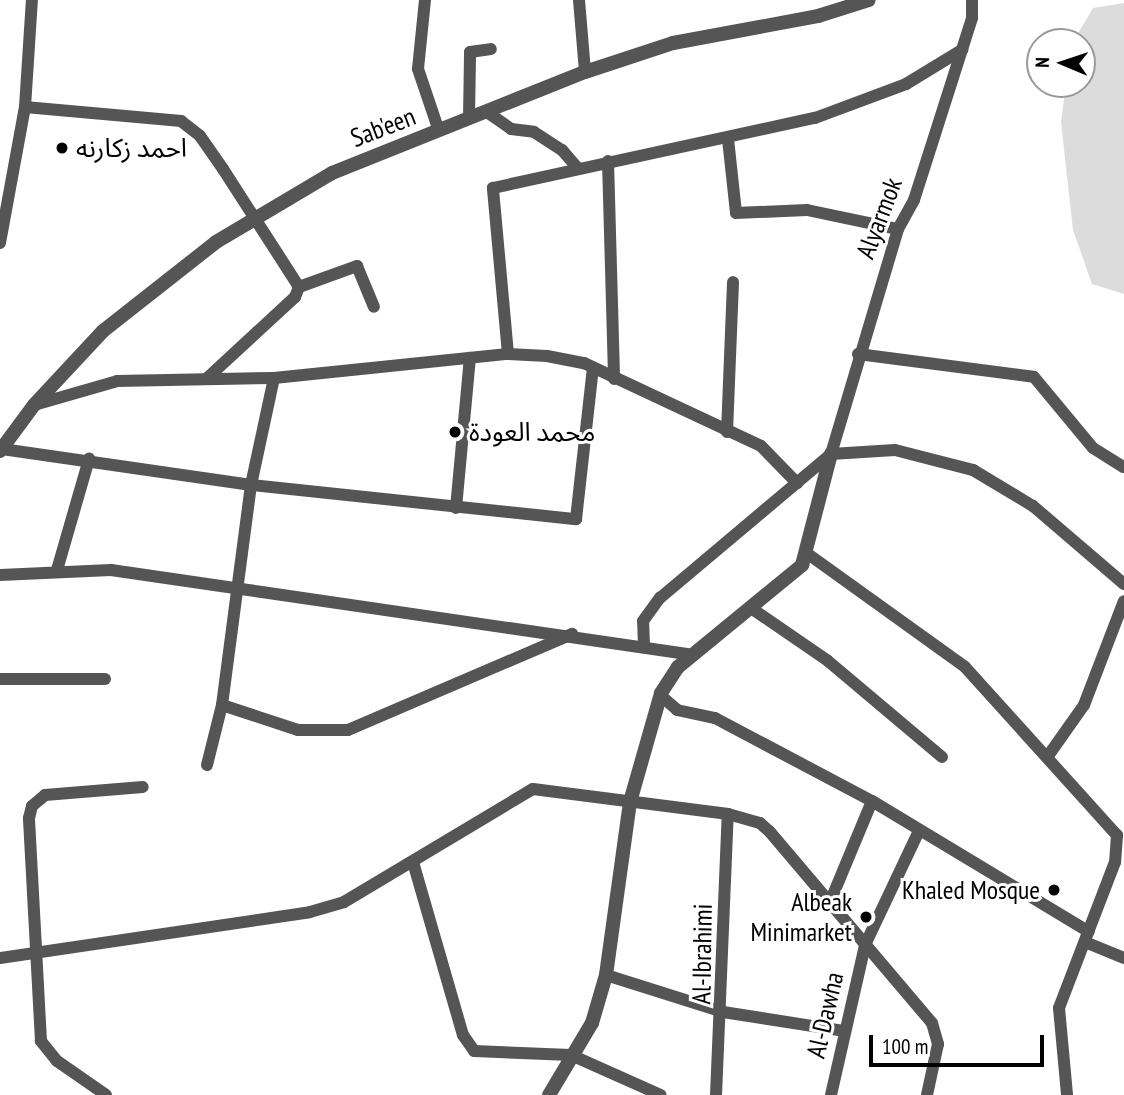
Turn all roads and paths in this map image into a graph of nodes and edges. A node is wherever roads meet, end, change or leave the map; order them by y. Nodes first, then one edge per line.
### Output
1 (32, 0) edge
2 (425, 0) edge
3 (579, 0) edge
4 (869, 0) edge
5 (972, 0) edge
6 (491, 49) dead end
7 (961, 50) junction
8 (586, 72) junction
9 (25, 107) junction
10 (487, 112) junction
11 (469, 119) junction
12 (439, 131) junction
13 (728, 139) junction
14 (608, 161) junction
15 (577, 167) junction
16 (251, 218) junction
17 (898, 229) junction
18 (0, 243) edge
19 (733, 282) dead end
20 (299, 288) junction
21 (374, 307) dead end
22 (508, 354) junction
23 (858, 354) junction
24 (470, 358) junction
25 (593, 368) junction
26 (274, 378) junction
27 (206, 379) junction
28 (614, 379) junction
29 (34, 405) junction
30 (727, 432) junction
31 (1, 450) edge
32 (831, 454) junction
33 (89, 458) junction
34 (1124, 467) edge
35 (797, 483) junction
36 (251, 485) junction
37 (456, 508) junction
38 (808, 554) junction
39 (57, 570) junction
40 (0, 575) edge
41 (1124, 584) edge
42 (237, 592) junction
43 (1124, 601) edge
44 (751, 608) junction
45 (573, 633) junction
46 (645, 646) junction
47 (694, 655) junction
48 (0, 679) edge
49 (105, 679) dead end
50 (660, 695) junction
51 (222, 705) junction
52 (1048, 756) junction
53 (942, 757) dead end
54 (208, 765) dead end
55 (143, 787) dead end
56 (872, 800) junction
57 (630, 802) junction
58 (727, 814) junction
59 (919, 831) junction
60 (413, 862) junction
61 (830, 902) junction
62 (1087, 937) junction
63 (865, 945) junction
64 (36, 956) junction
65 (0, 958) edge
66 (1124, 958) edge
67 (606, 975) junction
68 (723, 1013) junction
69 (844, 1031) junction
70 (571, 1055) junction
71 (106, 1095) edge
72 (549, 1095) edge
73 (661, 1095) edge
74 (716, 1095) edge
75 (831, 1095) edge
76 (928, 1095) edge
77 (1068, 1095) edge

1 - 9 street
2 - 12 street
3 - 8 street
4 - 8 street, Sab'een
5 - 7 street, Alyarmok
6 - 11 street
7 - 13 street
7 - 17 street, Alyarmok
8 - 10 street, Sab'een
9 - 16 street
9 - 18 street
10 - 11 street, Sab'een
10 - 15 street
11 - 12 street, Sab'een
12 - 16 street, Sab'een
13 - 14 street
13 - 17 street
14 - 15 street
14 - 28 street
15 - 22 street
16 - 20 street
16 - 29 street, Sab'een
17 - 23 street, Alyarmok
19 - 30 street
20 - 21 street
20 - 27 street
22 - 24 street
22 - 25 street
23 - 32 street, Alyarmok
23 - 34 street
24 - 26 street
24 - 37 street
25 - 28 street
25 - 37 street
26 - 27 street
26 - 36 street
27 - 29 street
28 - 30 street
29 - 31 street, Sab'een
30 - 35 street
31 - 33 street
32 - 35 street
32 - 38 street, Alyarmok
32 - 41 street
33 - 36 street
33 - 39 street
35 - 46 street
36 - 37 street
36 - 42 street
38 - 44 street
38 - 52 street
39 - 40 street
39 - 42 street
42 - 45 street
42 - 51 street
43 - 52 street
44 - 47 street
44 - 53 street
45 - 46 street
45 - 51 street
46 - 47 street
47 - 50 street
48 - 49 street
50 - 56 street
50 - 57 street
51 - 54 street
52 - 62 street
55 - 64 street
56 - 59 street
56 - 61 street
57 - 58 street
57 - 60 street
57 - 67 street
58 - 61 street
58 - 68 street, Al-Ibrahimi
59 - 62 street
59 - 63 street, Al-Dawha
60 - 64 street
60 - 70 street
61 - 63 street
62 - 66 street
62 - 77 street
63 - 69 street, Al-Dawha
63 - 76 street
64 - 65 street
64 - 71 street
67 - 68 street
67 - 70 street
68 - 69 street
68 - 74 street, Al-Ibrahimi
69 - 75 street, Al-Dawha
70 - 72 street
70 - 73 street

